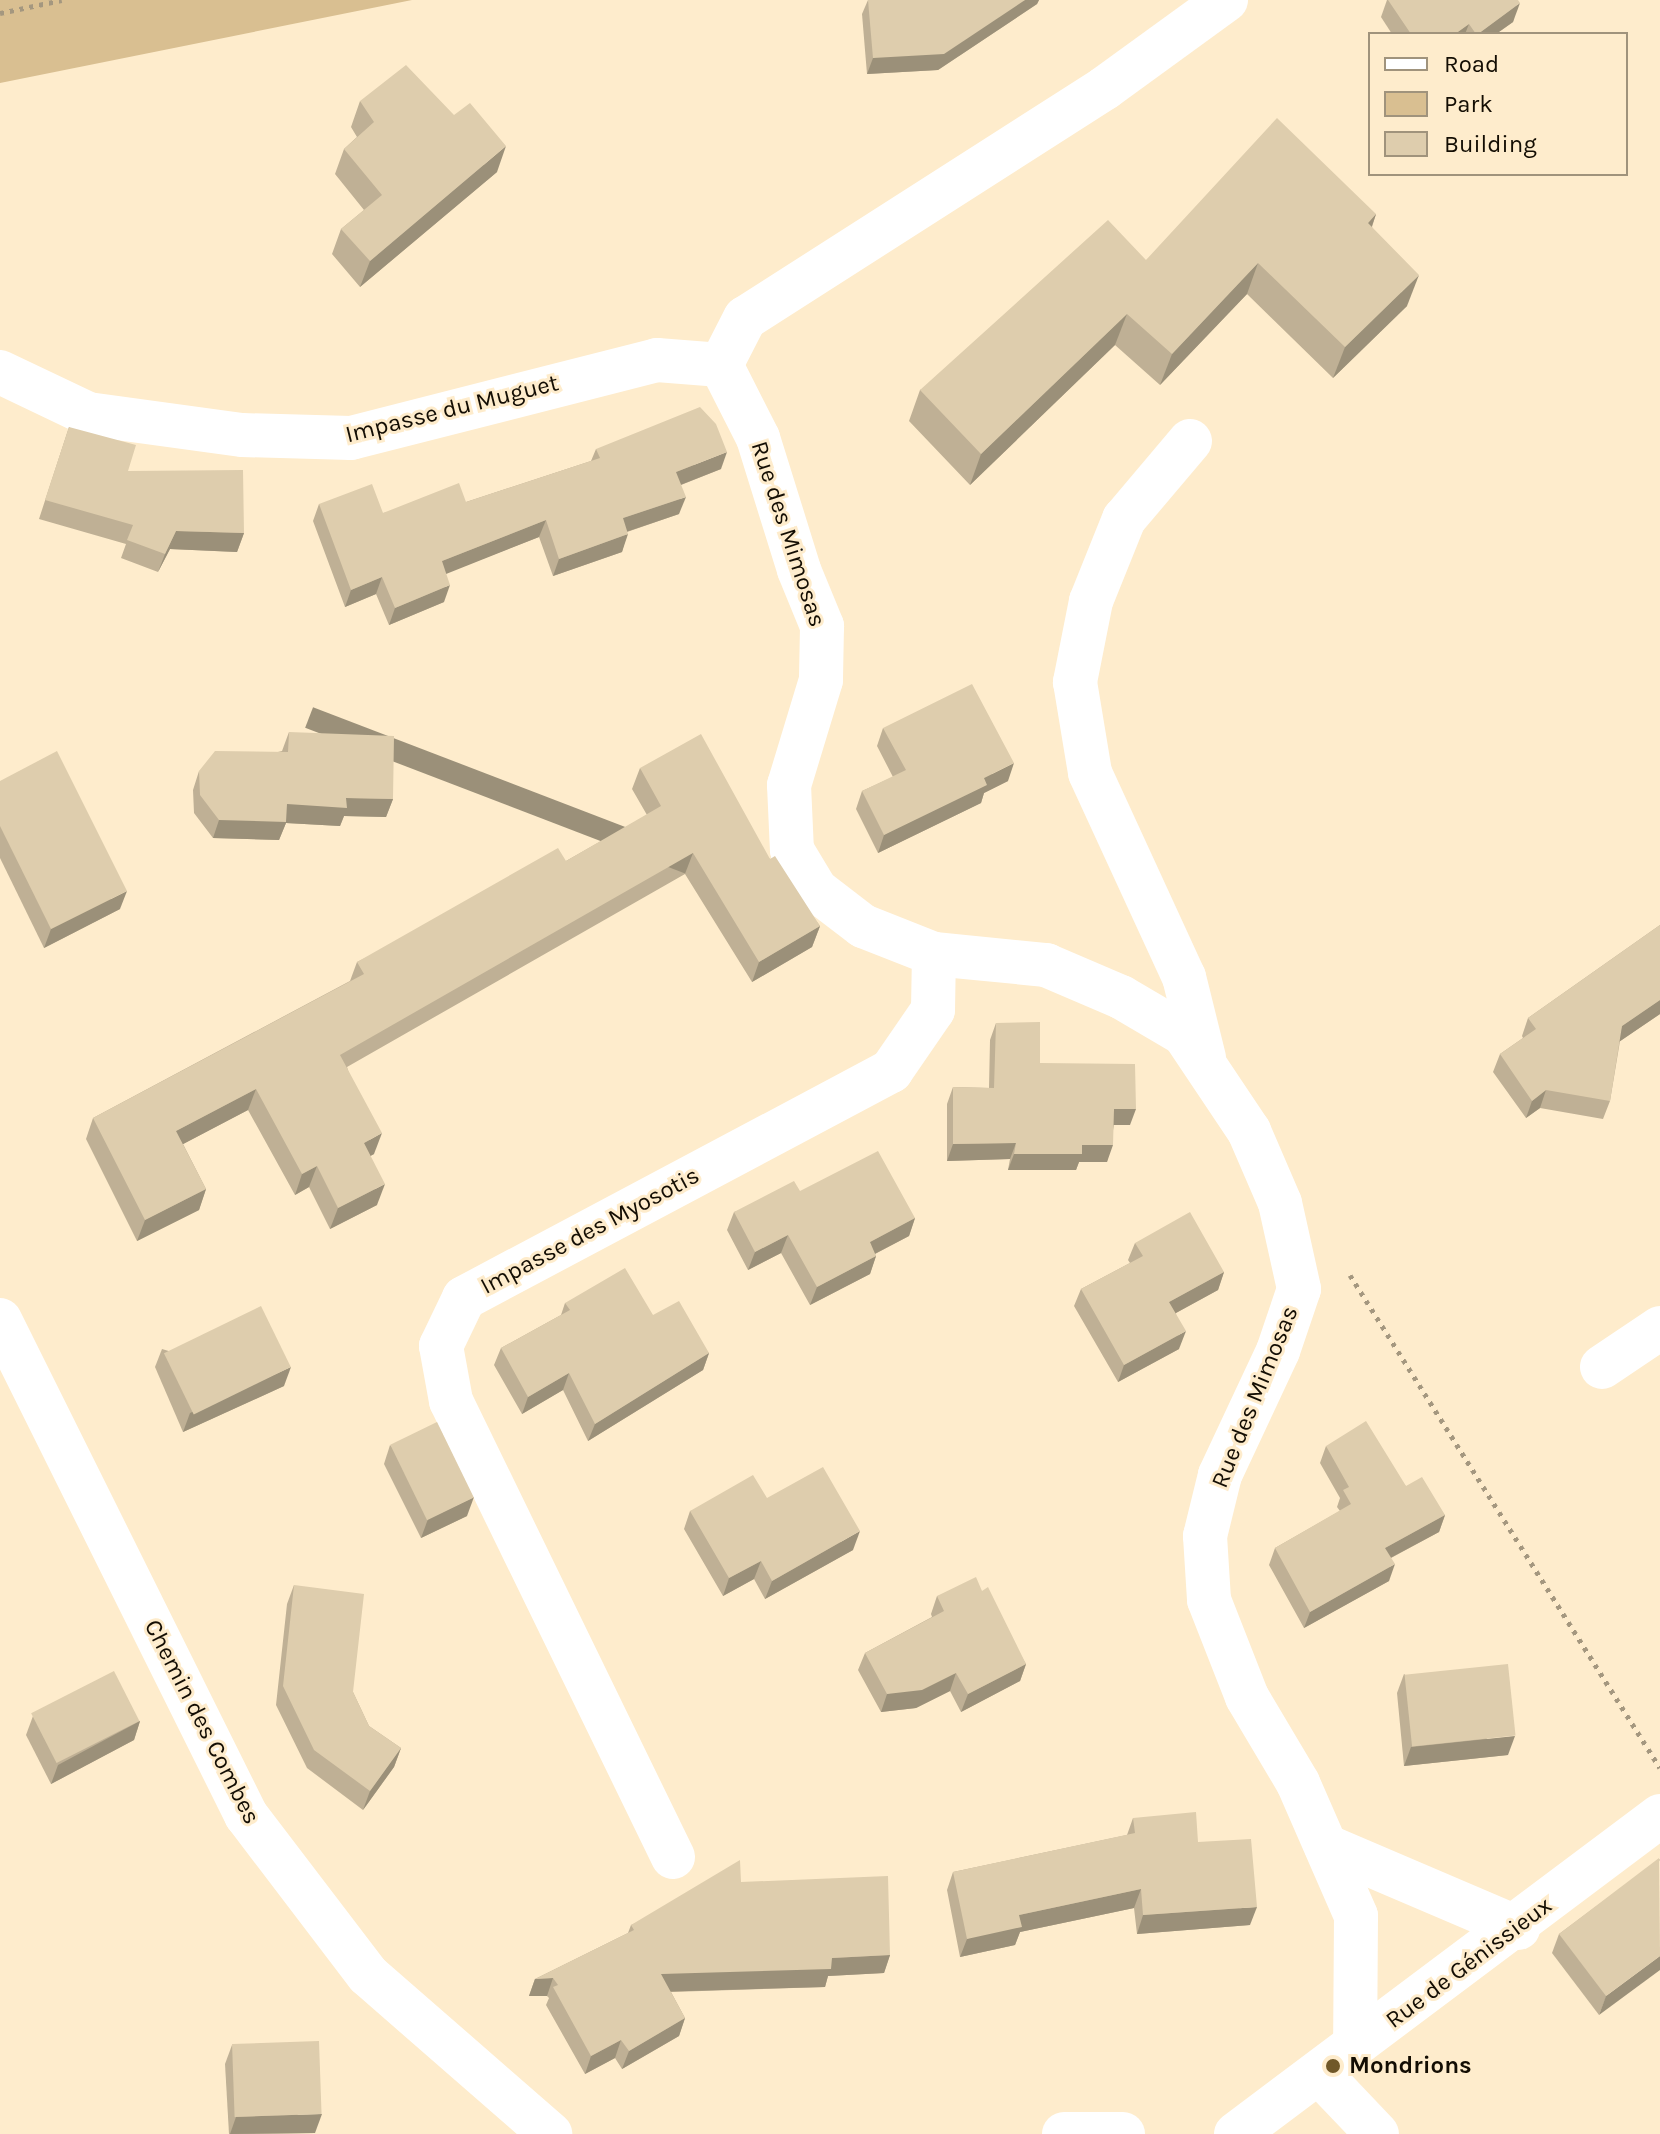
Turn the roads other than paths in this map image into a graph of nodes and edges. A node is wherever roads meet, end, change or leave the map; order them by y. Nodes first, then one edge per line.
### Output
1 (1226, 0) edge
2 (721, 365) junction
3 (0, 372) edge
4 (1190, 441) dead end
5 (934, 954) junction
6 (1207, 1068) junction
7 (0, 1320) edge
8 (1660, 1328) edge
9 (1602, 1367) dead end
10 (1660, 1816) edge
11 (1326, 1846) junction
12 (673, 1857) dead end
13 (1518, 1928) junction
14 (1355, 2047) junction
15 (1319, 2073) junction
16 (550, 2134) edge
17 (1064, 2134) edge
18 (1123, 2134) edge
19 (1236, 2134) edge
20 (1377, 2134) edge

1 - 2 street
2 - 3 street, Impasse du Muguet
2 - 5 street, Rue des Mimosas
4 - 6 street
5 - 6 street, Rue des Mimosas
5 - 12 street, Impasse des Myosotis
6 - 11 street, Rue des Mimosas
7 - 16 street, Chemin des Combes
8 - 9 street
10 - 13 street, Rue de Génissieux
11 - 13 street
11 - 14 street, Rue des Mimosas
13 - 14 street, Rue de Génissieux
14 - 15 street, Rue de Génissieux
15 - 19 street, Rue de Génissieux
15 - 20 street
17 - 18 street

